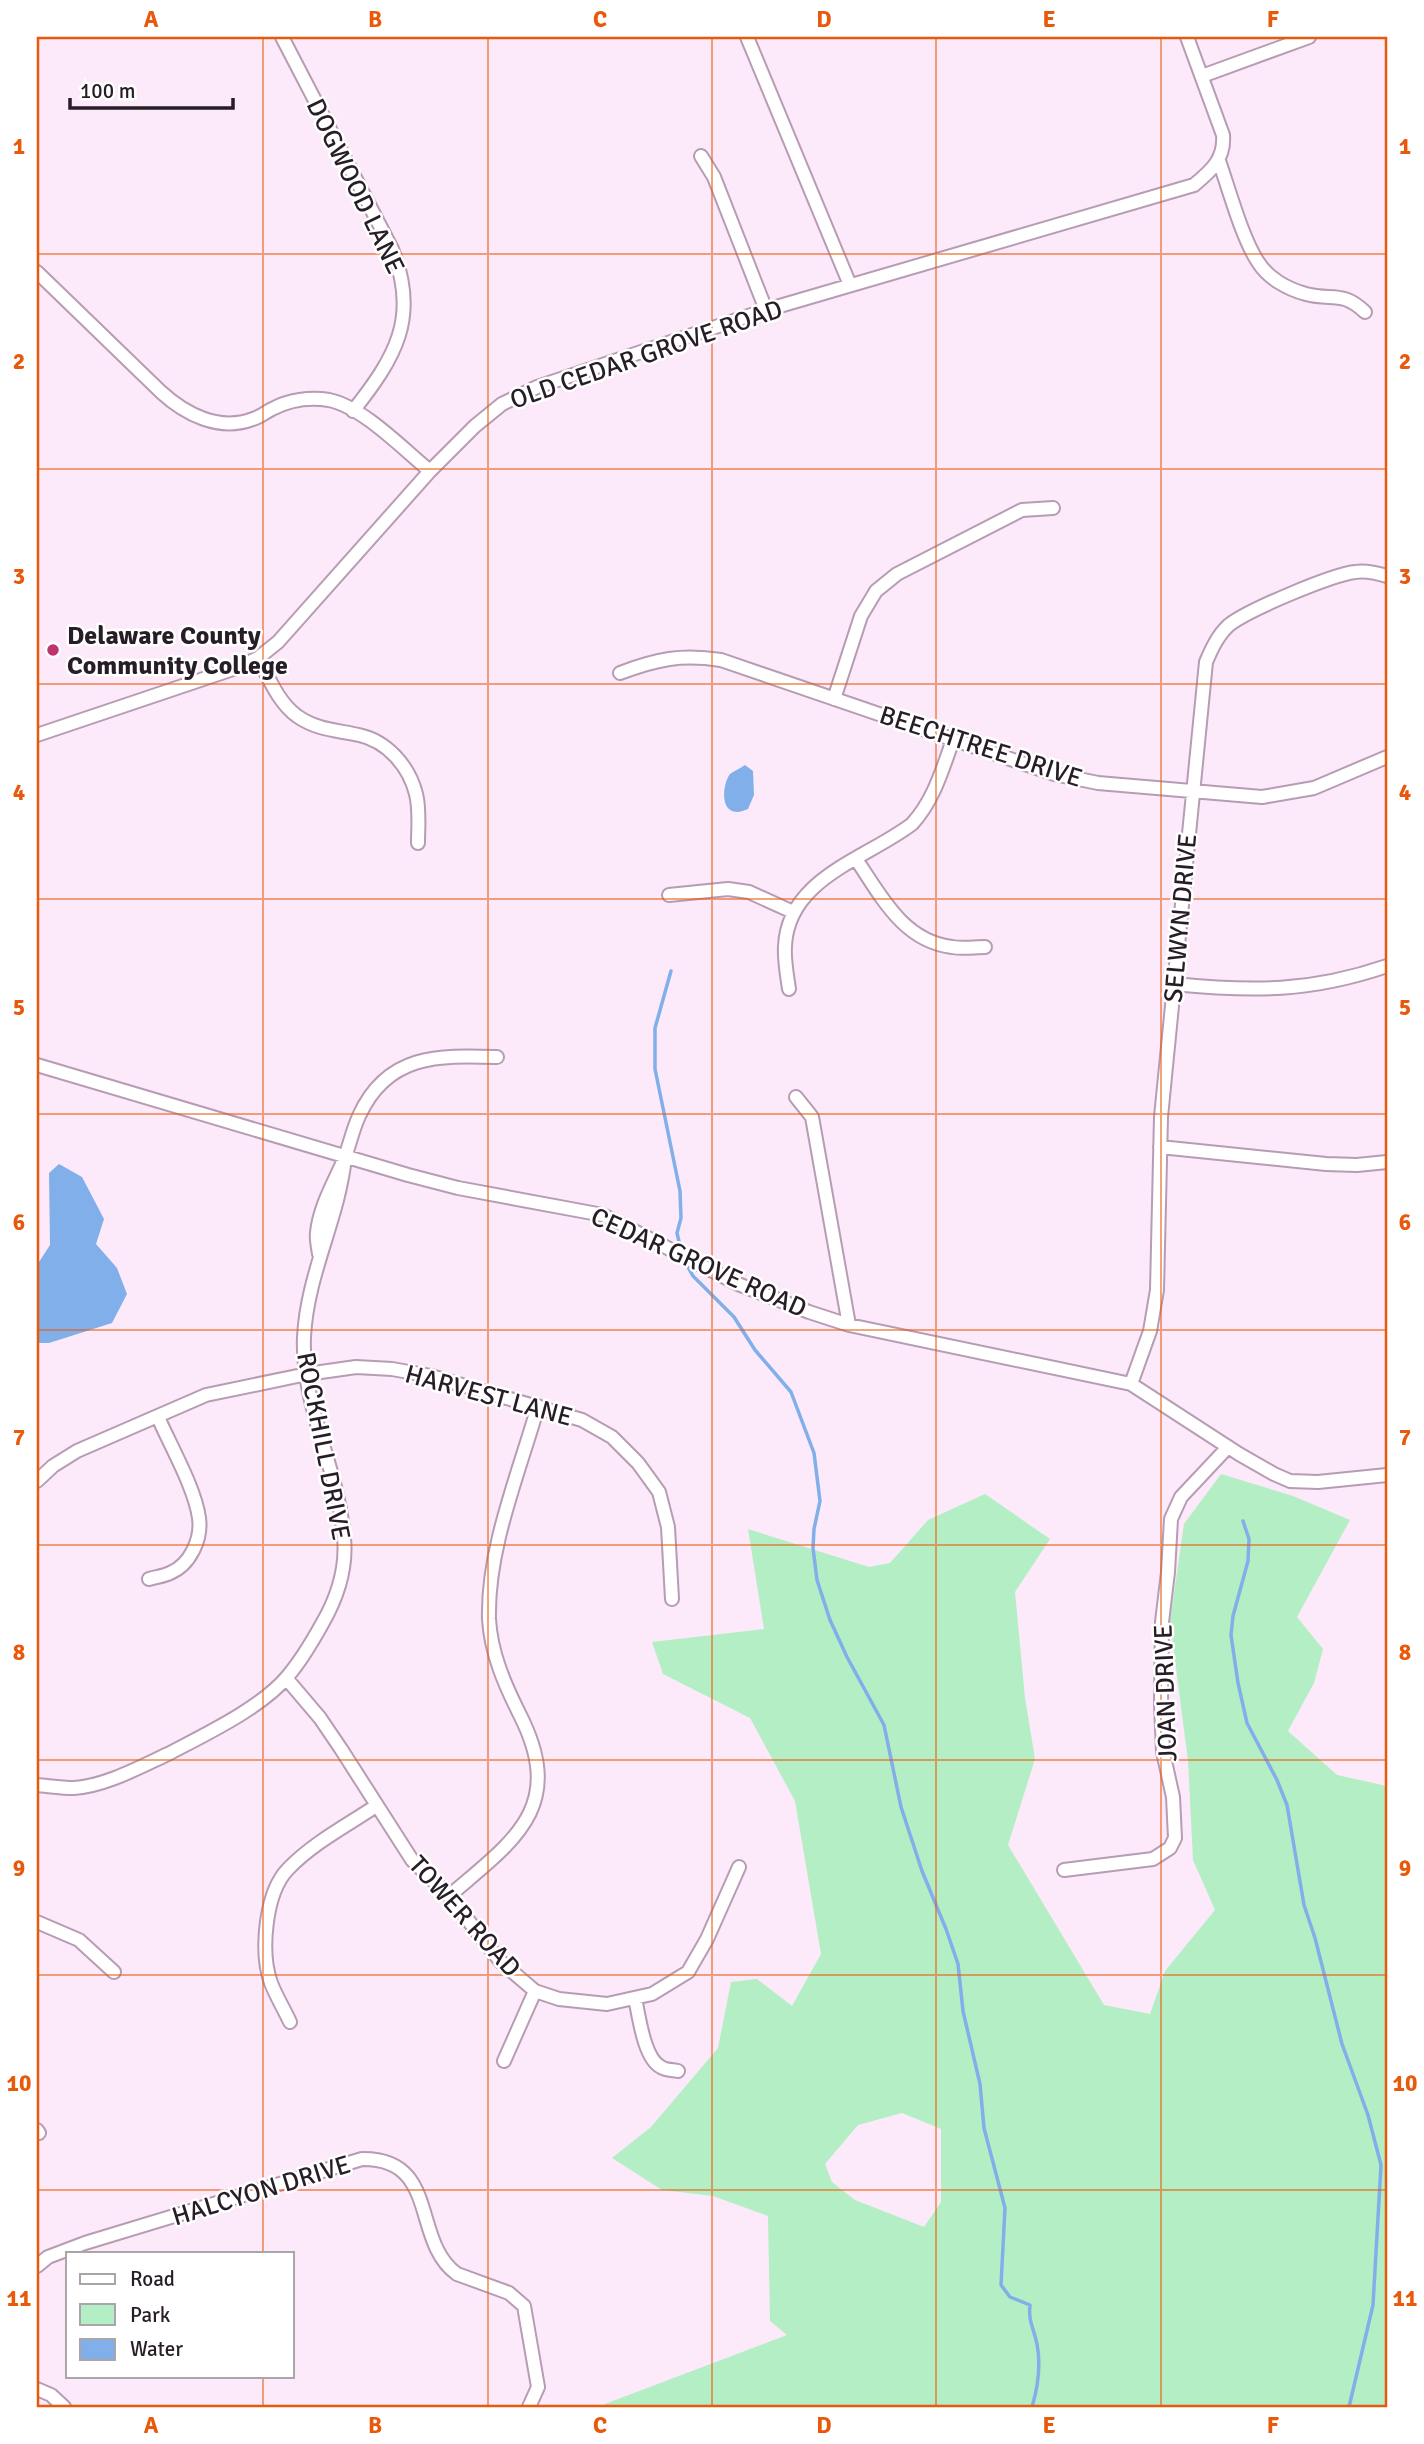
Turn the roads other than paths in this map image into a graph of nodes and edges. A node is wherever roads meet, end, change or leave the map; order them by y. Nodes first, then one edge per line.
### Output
1 (282, 37) edge
2 (747, 37) edge
3 (1187, 37) edge
4 (1309, 37) edge
5 (1202, 76) junction
6 (701, 156) dead end
7 (1219, 161) junction
8 (37, 272) edge
9 (850, 285) junction
10 (766, 310) junction
11 (1365, 312) dead end
12 (353, 411) junction
13 (430, 471) junction
14 (1053, 508) dead end
15 (1387, 576) edge
16 (258, 658) junction
17 (620, 674) dead end
18 (834, 699) junction
19 (37, 735) edge
20 (953, 740) junction
21 (1387, 757) edge
22 (1192, 791) junction
23 (418, 843) dead end
24 (856, 859) junction
25 (669, 895) dead end
26 (793, 912) junction
27 (985, 947) dead end
28 (1387, 966) edge
29 (1174, 984) junction
30 (789, 989) dead end
31 (497, 1057) dead end
32 (37, 1065) edge
33 (796, 1097) dead end
34 (1160, 1147) junction
35 (345, 1157) junction
36 (1387, 1162) edge
37 (849, 1325) junction
38 (307, 1374) junction
39 (1131, 1384) junction
40 (538, 1406) junction
41 (158, 1417) junction
42 (1228, 1447) junction
43 (1387, 1475) edge
44 (37, 1481) edge
45 (149, 1579) dead end
46 (672, 1599) dead end
47 (286, 1678) junction
48 (37, 1786) edge
49 (376, 1806) junction
50 (739, 1867) dead end
51 (1064, 1870) dead end
52 (449, 1896) junction
53 (37, 1922) edge
54 (114, 1972) dead end
55 (536, 1991) junction
56 (635, 1998) junction
57 (290, 2022) dead end
58 (504, 2061) dead end
59 (678, 2071) dead end
60 (37, 2266) edge
61 (37, 2389) edge
62 (64, 2407) edge
63 (529, 2407) edge

1 - 12 street, DOGWOOD LANE
2 - 9 street
3 - 5 street
4 - 5 street
5 - 7 street
6 - 10 street
7 - 9 street, OLD CEDAR GROVE ROAD
7 - 11 street
8 - 12 street
9 - 10 street, OLD CEDAR GROVE ROAD
10 - 13 street, OLD CEDAR GROVE ROAD
12 - 13 street
13 - 16 street, OLD CEDAR GROVE ROAD
14 - 18 street
15 - 22 street, SELWYN DRIVE
16 - 19 street, OLD CEDAR GROVE ROAD
16 - 23 street
17 - 18 street, BEECHTREE DRIVE
18 - 20 street, BEECHTREE DRIVE
20 - 22 street, BEECHTREE DRIVE
20 - 24 street
21 - 22 street, BEECHTREE DRIVE
22 - 29 street, SELWYN DRIVE
24 - 26 street
24 - 27 street
25 - 26 street
26 - 30 street
28 - 29 street
29 - 34 street, SELWYN DRIVE
31 - 35 street, ROCKHILL DRIVE
32 - 35 street, CEDAR GROVE ROAD
33 - 37 street
34 - 36 street
34 - 39 street, SELWYN DRIVE
35 - 37 street, CEDAR GROVE ROAD
35 - 38 street, ROCKHILL DRIVE
37 - 39 street, CEDAR GROVE ROAD
38 - 40 street, HARVEST LANE
38 - 41 street, HARVEST LANE
38 - 47 street, ROCKHILL DRIVE
39 - 42 street, CEDAR GROVE ROAD
40 - 46 street, HARVEST LANE
40 - 52 street
41 - 44 street, HARVEST LANE
41 - 45 street
42 - 43 street, CEDAR GROVE ROAD
42 - 51 street, JOAN DRIVE
47 - 48 street, ROCKHILL DRIVE
47 - 49 street, TOWER ROAD
49 - 52 street, TOWER ROAD
49 - 57 street
50 - 56 street, TOWER ROAD
52 - 55 street, TOWER ROAD
53 - 54 street
55 - 56 street, TOWER ROAD
55 - 58 street
56 - 59 street
60 - 63 street, HALCYON DRIVE
61 - 62 street

